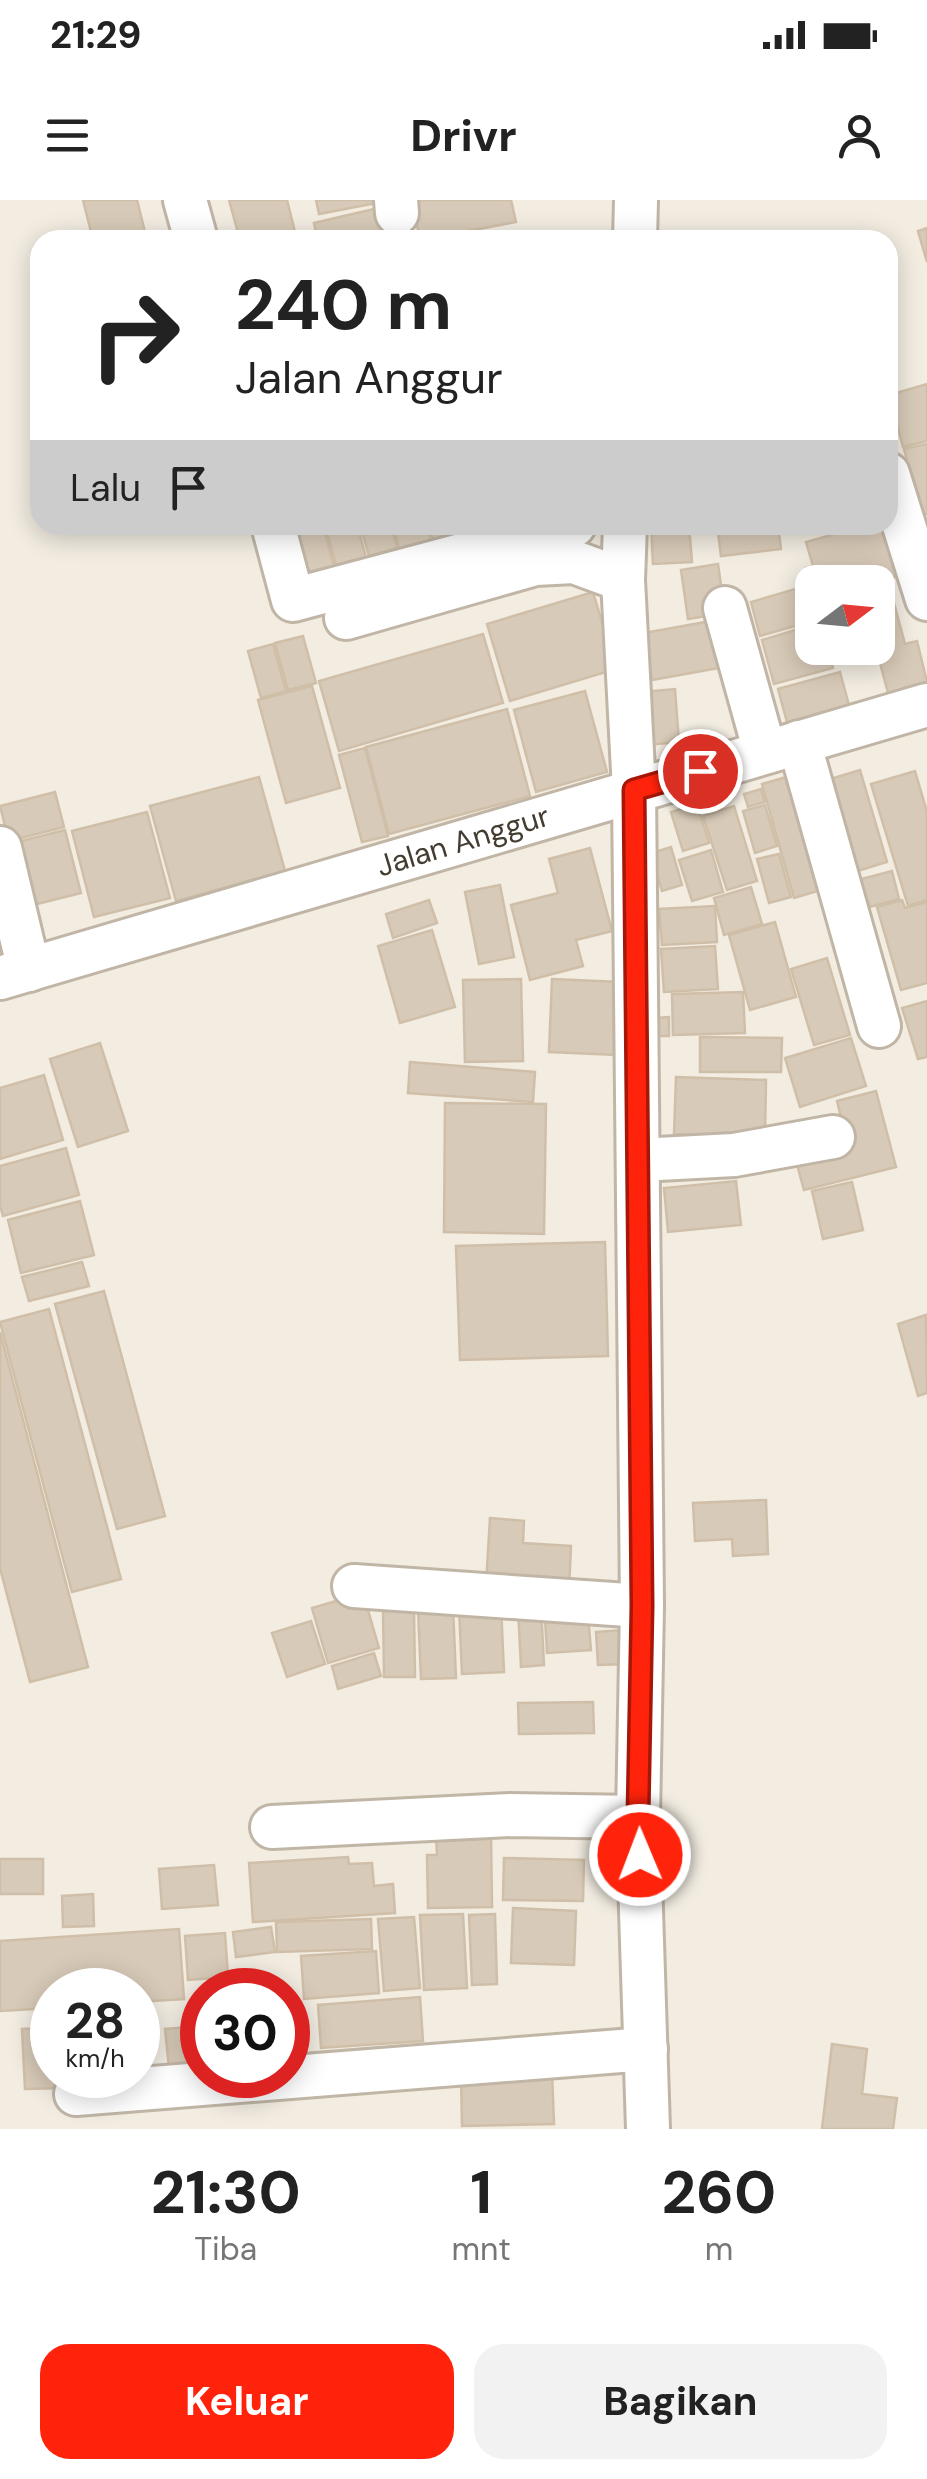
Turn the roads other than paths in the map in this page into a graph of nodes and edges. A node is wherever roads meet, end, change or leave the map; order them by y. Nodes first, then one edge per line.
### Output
1 (185, 200) edge
2 (193, 230) edge
3 (898, 506) edge
4 (276, 535) edge
5 (537, 535) edge
6 (625, 535) edge
7 (623, 580) junction
8 (927, 600) edge
9 (725, 608) dead end
10 (346, 618) dead end
11 (927, 706) edge
12 (782, 747) junction
13 (634, 790) junction
14 (0, 848) edge
15 (14, 974) edge
16 (878, 1026) dead end
17 (833, 1137) dead end
18 (638, 1160) junction
19 (354, 1586) dead end
20 (642, 1606) junction
21 (638, 1816) junction
22 (272, 1828) dead end
23 (646, 2049) junction
24 (160, 2087) edge
25 (648, 2129) edge

1 - 2 street
3 - 8 street
4 - 5 street
6 - 7 street
7 - 10 street
7 - 13 street
9 - 12 street
11 - 12 street, Jalan Anggur
12 - 13 street, Jalan Anggur
12 - 16 street
13 - 15 street, Jalan Anggur
13 - 18 street
14 - 15 street
17 - 18 street
18 - 20 street
19 - 20 street
20 - 21 street
21 - 22 street
21 - 23 street
23 - 24 street
23 - 25 street

